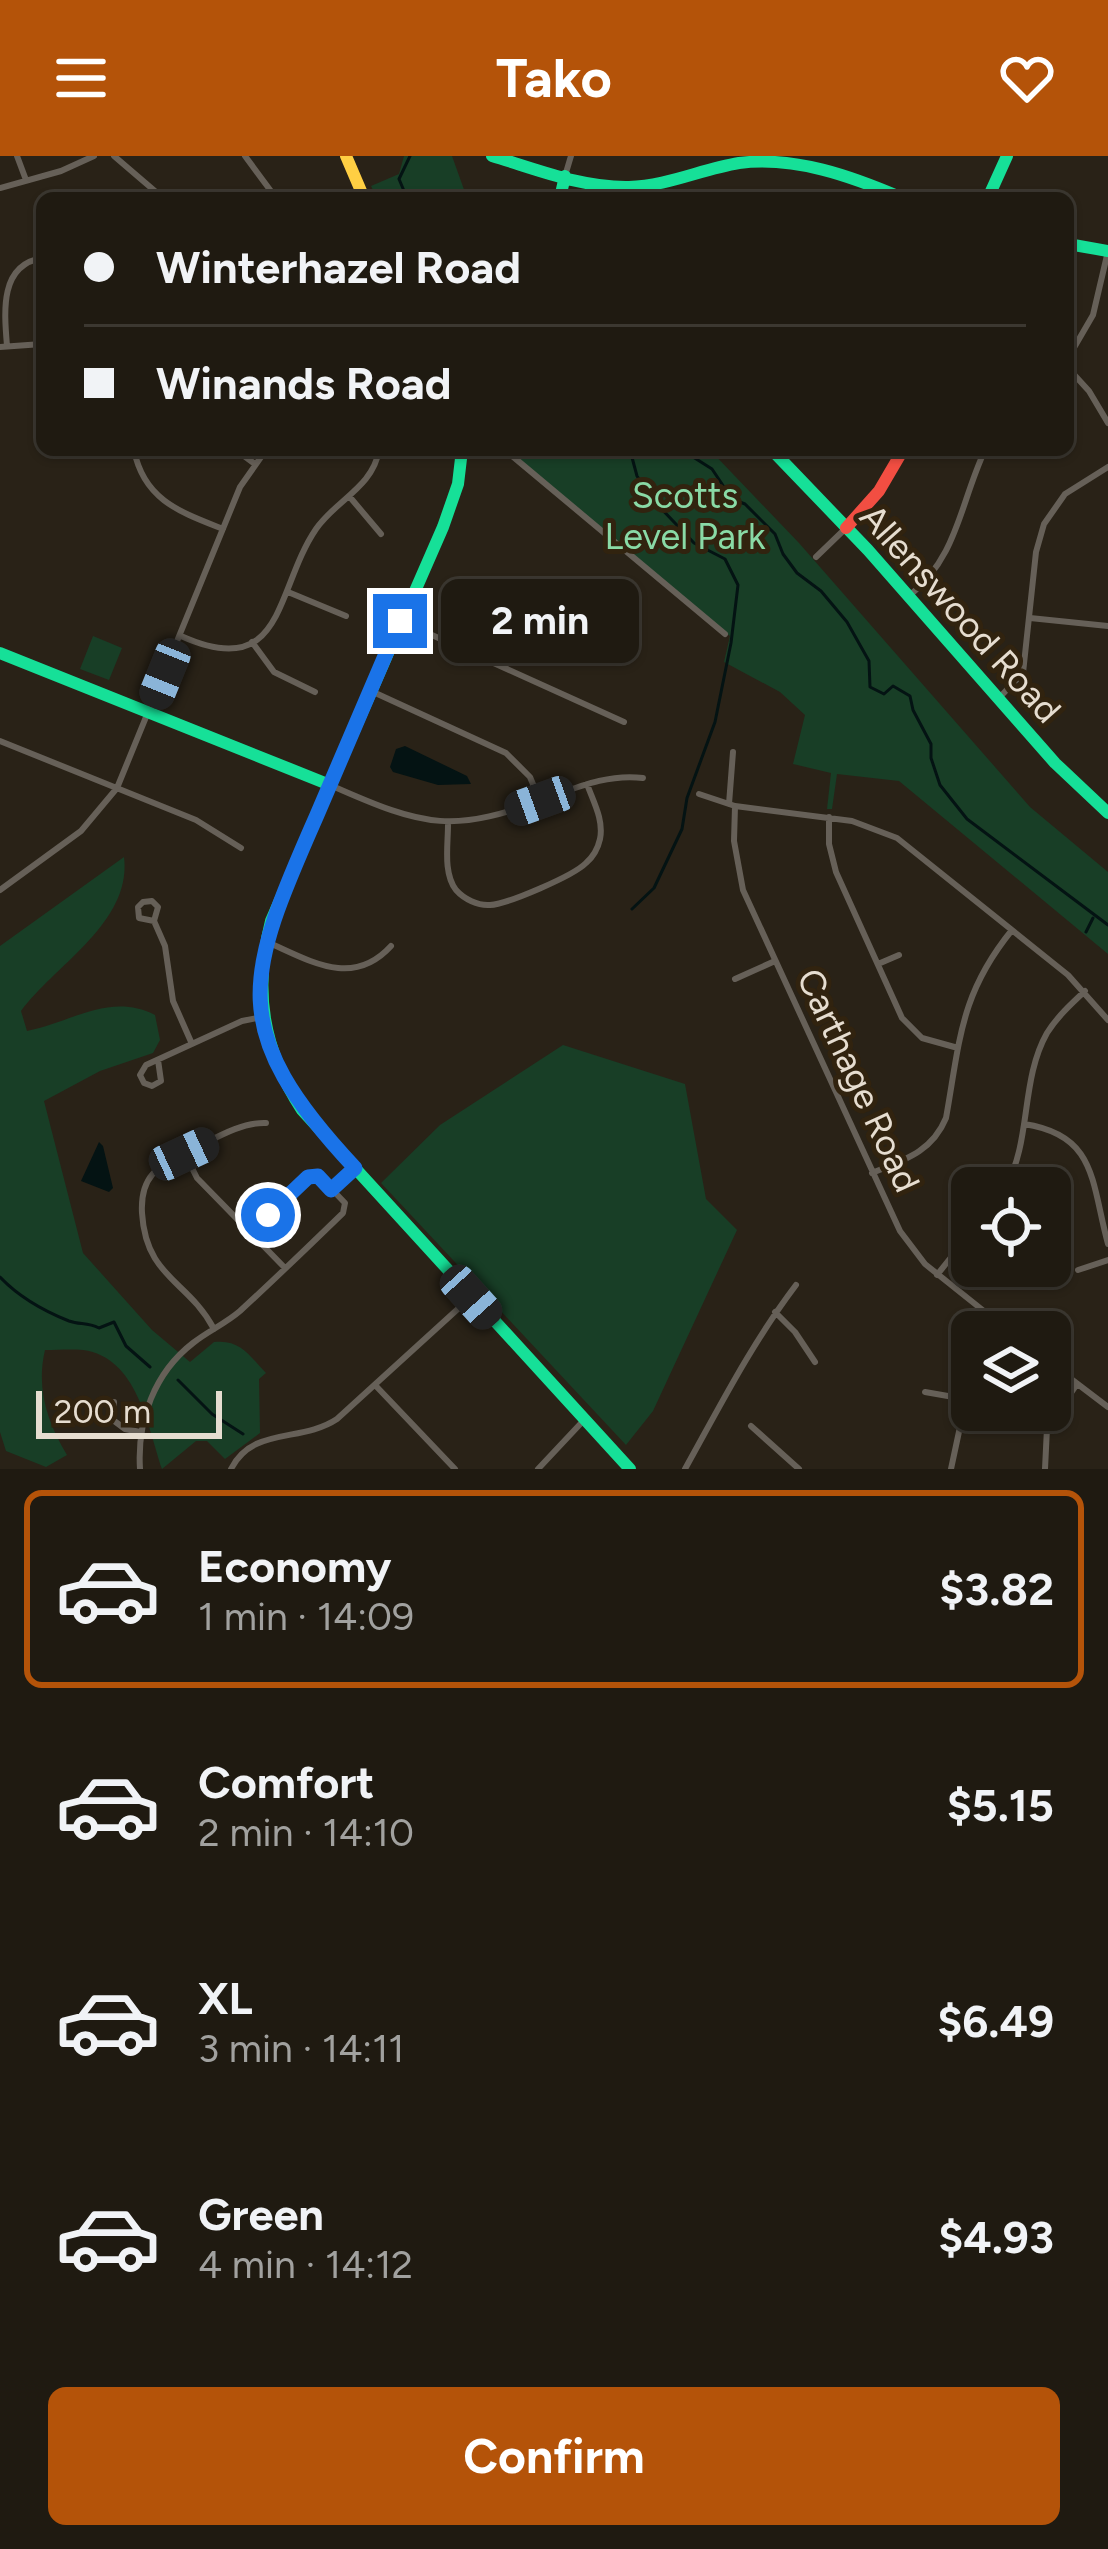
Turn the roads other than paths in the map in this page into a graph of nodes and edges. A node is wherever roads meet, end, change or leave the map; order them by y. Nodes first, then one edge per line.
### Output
1 (17, 156) edge
2 (94, 156) edge
3 (114, 156) edge
4 (245, 156) edge
5 (346, 156) edge
6 (493, 156) edge
7 (571, 156) edge
8 (1007, 156) edge
9 (566, 176) junction
10 (26, 181) junction
11 (0, 188) edge
12 (156, 192) edge
13 (272, 192) edge
14 (361, 192) edge
15 (562, 192) edge
16 (888, 192) edge
17 (991, 192) edge
18 (1074, 245) edge
19 (1108, 251) edge
20 (36, 260) edge
21 (36, 344) edge
22 (3, 346) edge
23 (1074, 348) edge
24 (1074, 375) edge
25 (1108, 423) edge
26 (136, 456) edge
27 (244, 456) edge
28 (261, 456) edge
29 (377, 456) edge
30 (461, 456) edge
31 (512, 456) edge
32 (778, 456) edge
33 (899, 456) edge
34 (983, 456) edge
35 (254, 464) junction
36 (1108, 467) edge
37 (349, 496) junction
38 (847, 528) junction
39 (223, 530) junction
40 (381, 534) dead end
41 (815, 557) dead end
42 (288, 592) junction
43 (909, 596) junction
44 (346, 616) dead end
45 (1030, 618) junction
46 (400, 621) junction
47 (1108, 626) edge
48 (725, 634) dead end
49 (181, 636) junction
50 (252, 642) junction
51 (0, 653) edge
52 (371, 691) junction
53 (315, 692) dead end
54 (998, 699) junction
55 (150, 713) junction
56 (624, 722) dead end
57 (0, 741) edge
58 (734, 752) dead end
59 (643, 778) dead end
60 (586, 784) junction
61 (330, 785) junction
62 (117, 788) junction
63 (699, 794) dead end
64 (540, 801) junction
65 (732, 805) junction
66 (1108, 813) edge
67 (829, 817) junction
68 (448, 824) junction
69 (241, 848) dead end
70 (0, 890) edge
71 (154, 921) dead end
72 (1012, 930) junction
73 (265, 941) junction
74 (391, 946) dead end
75 (899, 955) dead end
76 (776, 961) junction
77 (878, 964) junction
78 (735, 979) dead end
79 (1085, 991) junction
80 (262, 1017) junction
81 (1108, 1020) edge
82 (192, 1044) junction
83 (958, 1048) junction
84 (158, 1060) dead end
85 (266, 1124) dead end
86 (1024, 1124) junction
87 (184, 1154) junction
88 (1015, 1167) edge
89 (355, 1168) junction
90 (872, 1173) junction
91 (331, 1190) junction
92 (251, 1232) junction
93 (1108, 1244) edge
94 (951, 1258) edge
95 (1108, 1260) edge
96 (285, 1268) junction
97 (1078, 1270) dead end
98 (938, 1275) junction
99 (796, 1285) dead end
100 (471, 1297) junction
101 (984, 1311) edge
102 (775, 1312) junction
103 (214, 1329) junction
104 (815, 1362) dead end
105 (1071, 1379) edge
106 (1077, 1384) junction
107 (375, 1385) junction
108 (926, 1391) dead end
109 (951, 1396) edge
110 (114, 1402) dead end
111 (1108, 1407) edge
112 (584, 1420) junction
113 (751, 1426) dead end
114 (959, 1431) edge
115 (140, 1432) junction
116 (447, 1461) junction
117 (140, 1469) edge
118 (231, 1469) edge
119 (439, 1469) edge
120 (455, 1469) edge
121 (538, 1469) edge
122 (630, 1469) edge
123 (685, 1469) edge
124 (799, 1469) edge
125 (951, 1469) edge
126 (1045, 1469) edge

1 - 10 street
2 - 10 street
3 - 12 street
4 - 13 street
5 - 14 street
6 - 9 street
7 - 9 street
8 - 17 street
9 - 15 street
9 - 16 street
10 - 11 street
18 - 19 street
19 - 23 street
20 - 22 street
21 - 22 street
24 - 25 street
26 - 39 street
27 - 35 street
28 - 35 street
29 - 37 street
30 - 46 street
31 - 48 street
32 - 38 street, Allenswood Road
33 - 38 street
34 - 43 street
35 - 39 street
36 - 45 street
37 - 40 street
37 - 42 street
38 - 41 street
38 - 43 street, Allenswood Road
39 - 49 street
42 - 44 street
42 - 50 street
43 - 54 street, Allenswood Road
45 - 47 street
45 - 54 street
46 - 52 street
46 - 56 street
49 - 50 street
49 - 55 street
50 - 53 street
51 - 55 street
52 - 61 street
52 - 64 street
54 - 66 street, Allenswood Road
55 - 61 street
55 - 62 street
57 - 62 street
58 - 65 street, Carthage Road
59 - 60 street
60 - 64 street
60 - 68 street
61 - 68 street
61 - 73 street
62 - 69 street
62 - 70 street
63 - 65 street
64 - 68 street
65 - 67 street
65 - 76 street, Carthage Road
67 - 72 street
67 - 77 street
71 - 82 street
72 - 79 street
72 - 83 street
73 - 74 street
73 - 80 street
75 - 77 street
76 - 78 street
76 - 90 street, Carthage Road
77 - 83 street
79 - 81 street
79 - 86 street
80 - 82 street
80 - 89 street
82 - 84 street
83 - 90 street
85 - 87 street
86 - 88 street
86 - 93 street
87 - 92 street
87 - 103 street
89 - 91 street
89 - 100 street
90 - 98 street, Carthage Road
91 - 92 street
91 - 96 street
92 - 96 street
94 - 98 street
95 - 97 street
96 - 103 street
98 - 101 street, Carthage Road
99 - 102 street
100 - 107 street
100 - 112 street
102 - 104 street
102 - 123 street
103 - 115 street
105 - 106 street
106 - 111 street
106 - 126 street
107 - 116 street
107 - 118 street
108 - 109 street
110 - 115 street
112 - 121 street
112 - 122 street
113 - 124 street
114 - 125 street
115 - 117 street
116 - 119 street
116 - 120 street

